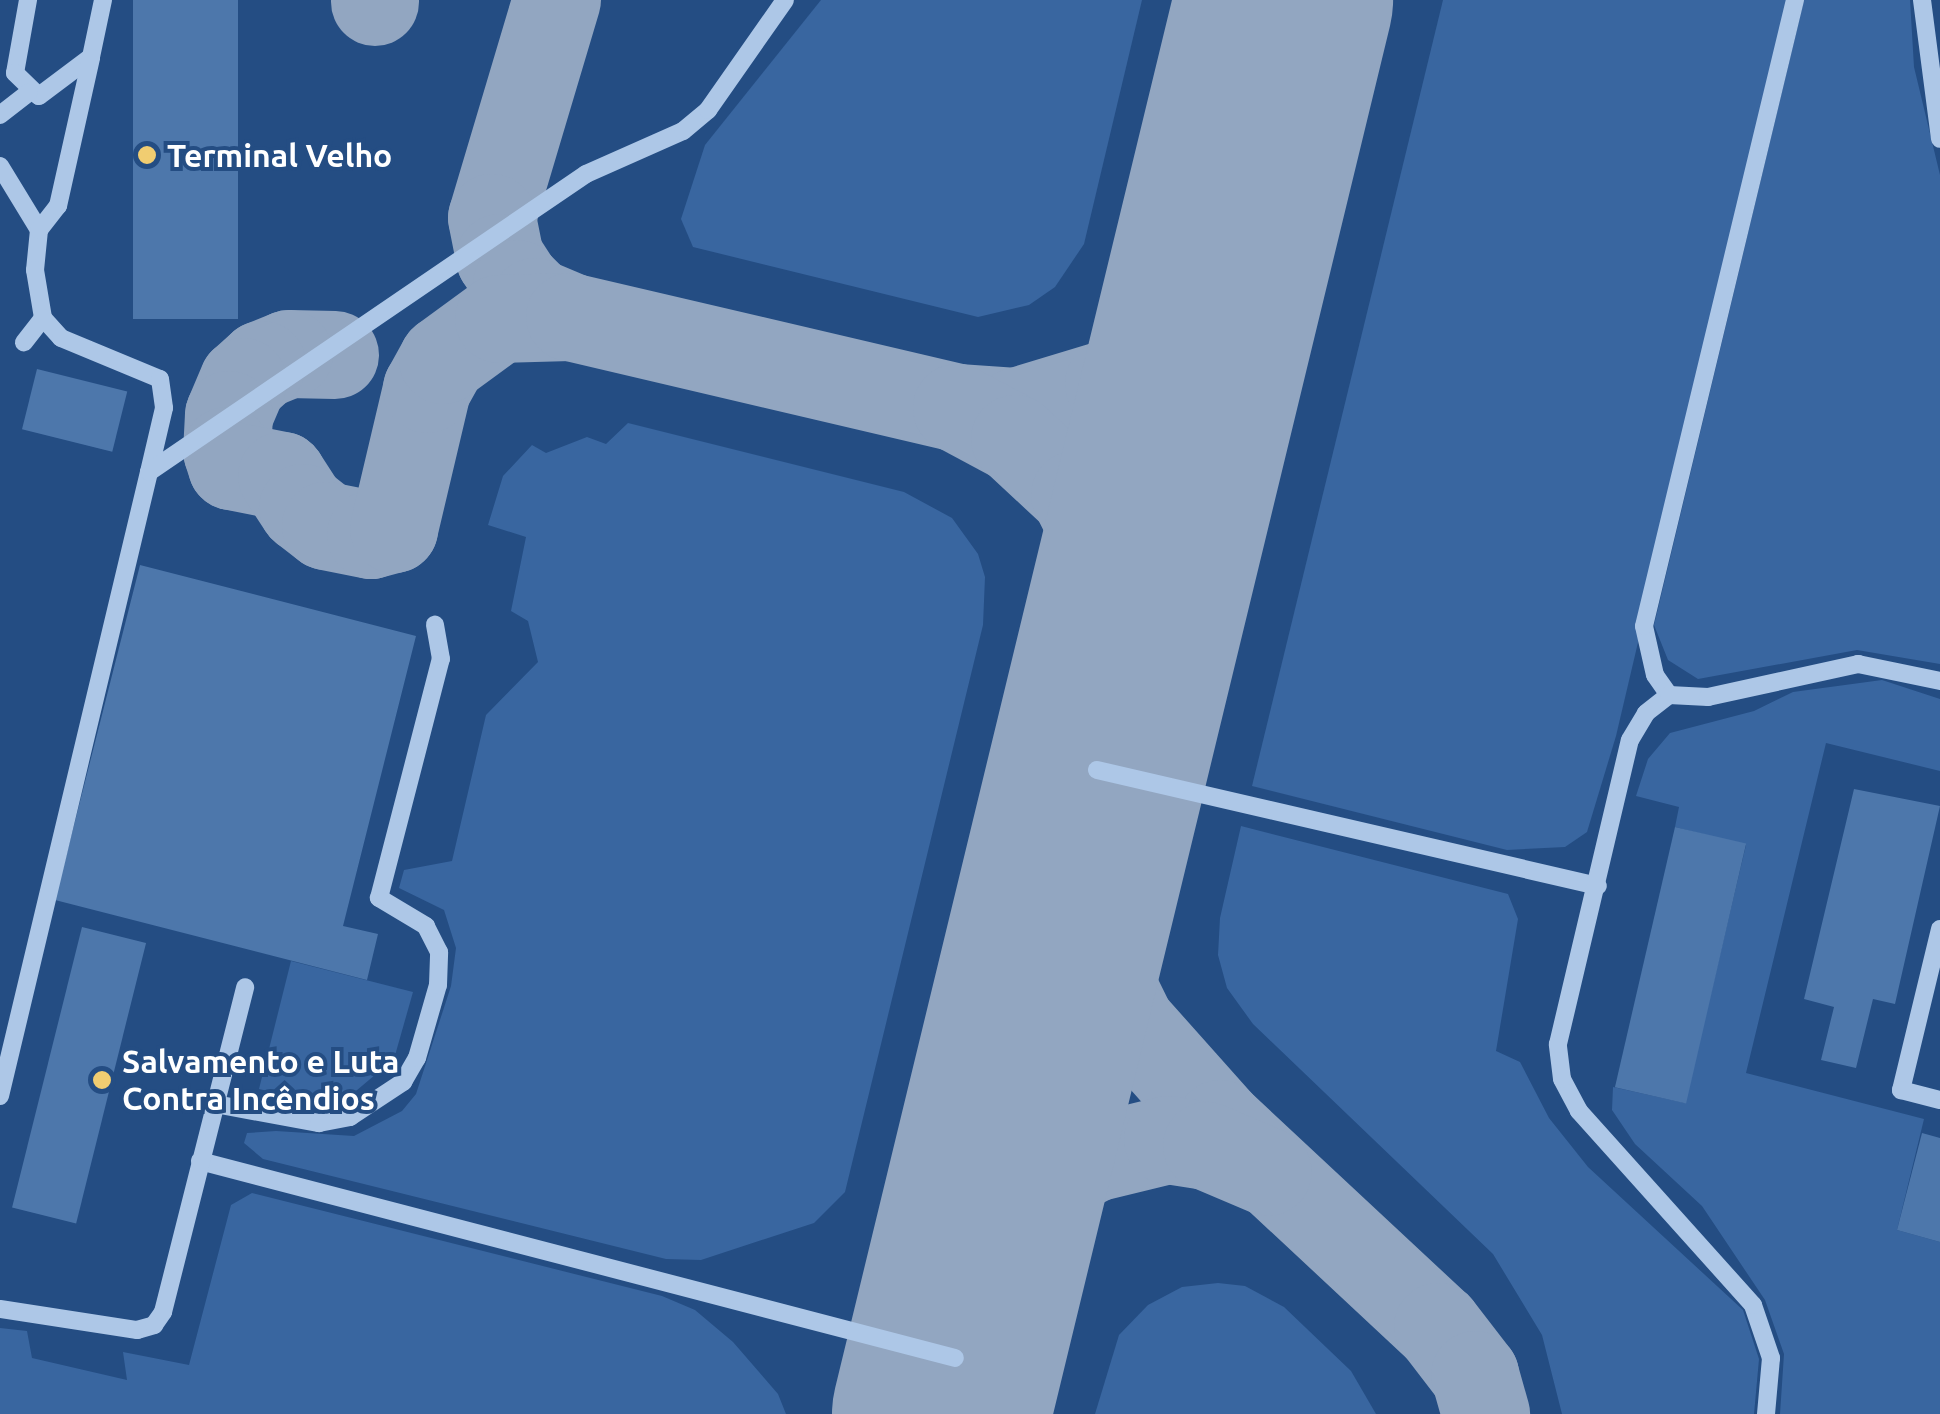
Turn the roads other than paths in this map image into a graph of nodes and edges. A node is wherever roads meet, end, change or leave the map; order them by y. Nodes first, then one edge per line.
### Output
1 (28, 0) edge
2 (104, 0) edge
3 (785, 0) edge
4 (1795, 0) edge
5 (1922, 0) edge
6 (91, 57) junction
7 (28, 93) junction
8 (0, 115) edge
9 (1940, 140) edge
10 (0, 166) edge
11 (39, 230) junction
12 (43, 318) junction
13 (24, 342) dead end
14 (149, 472) junction
15 (435, 625) dead end
16 (1940, 681) edge
17 (1670, 695) junction
18 (1097, 770) dead end
19 (1598, 886) junction
20 (1940, 928) edge
21 (245, 987) dead end
22 (0, 1096) edge
23 (1940, 1100) edge
24 (215, 1104) junction
25 (200, 1161) junction
26 (0, 1309) edge
27 (954, 1358) dead end
28 (1766, 1414) edge

1 - 7 lane
2 - 6 lane
3 - 14 lane
4 - 17 lane
5 - 9 lane
6 - 7 lane
6 - 11 lane
7 - 8 lane
10 - 11 lane
11 - 12 lane
12 - 13 lane
12 - 14 lane
14 - 22 lane
15 - 24 lane
16 - 17 lane
17 - 19 lane
18 - 19 lane
19 - 28 lane
20 - 23 lane
21 - 24 lane
24 - 25 lane
25 - 26 lane
25 - 27 lane

